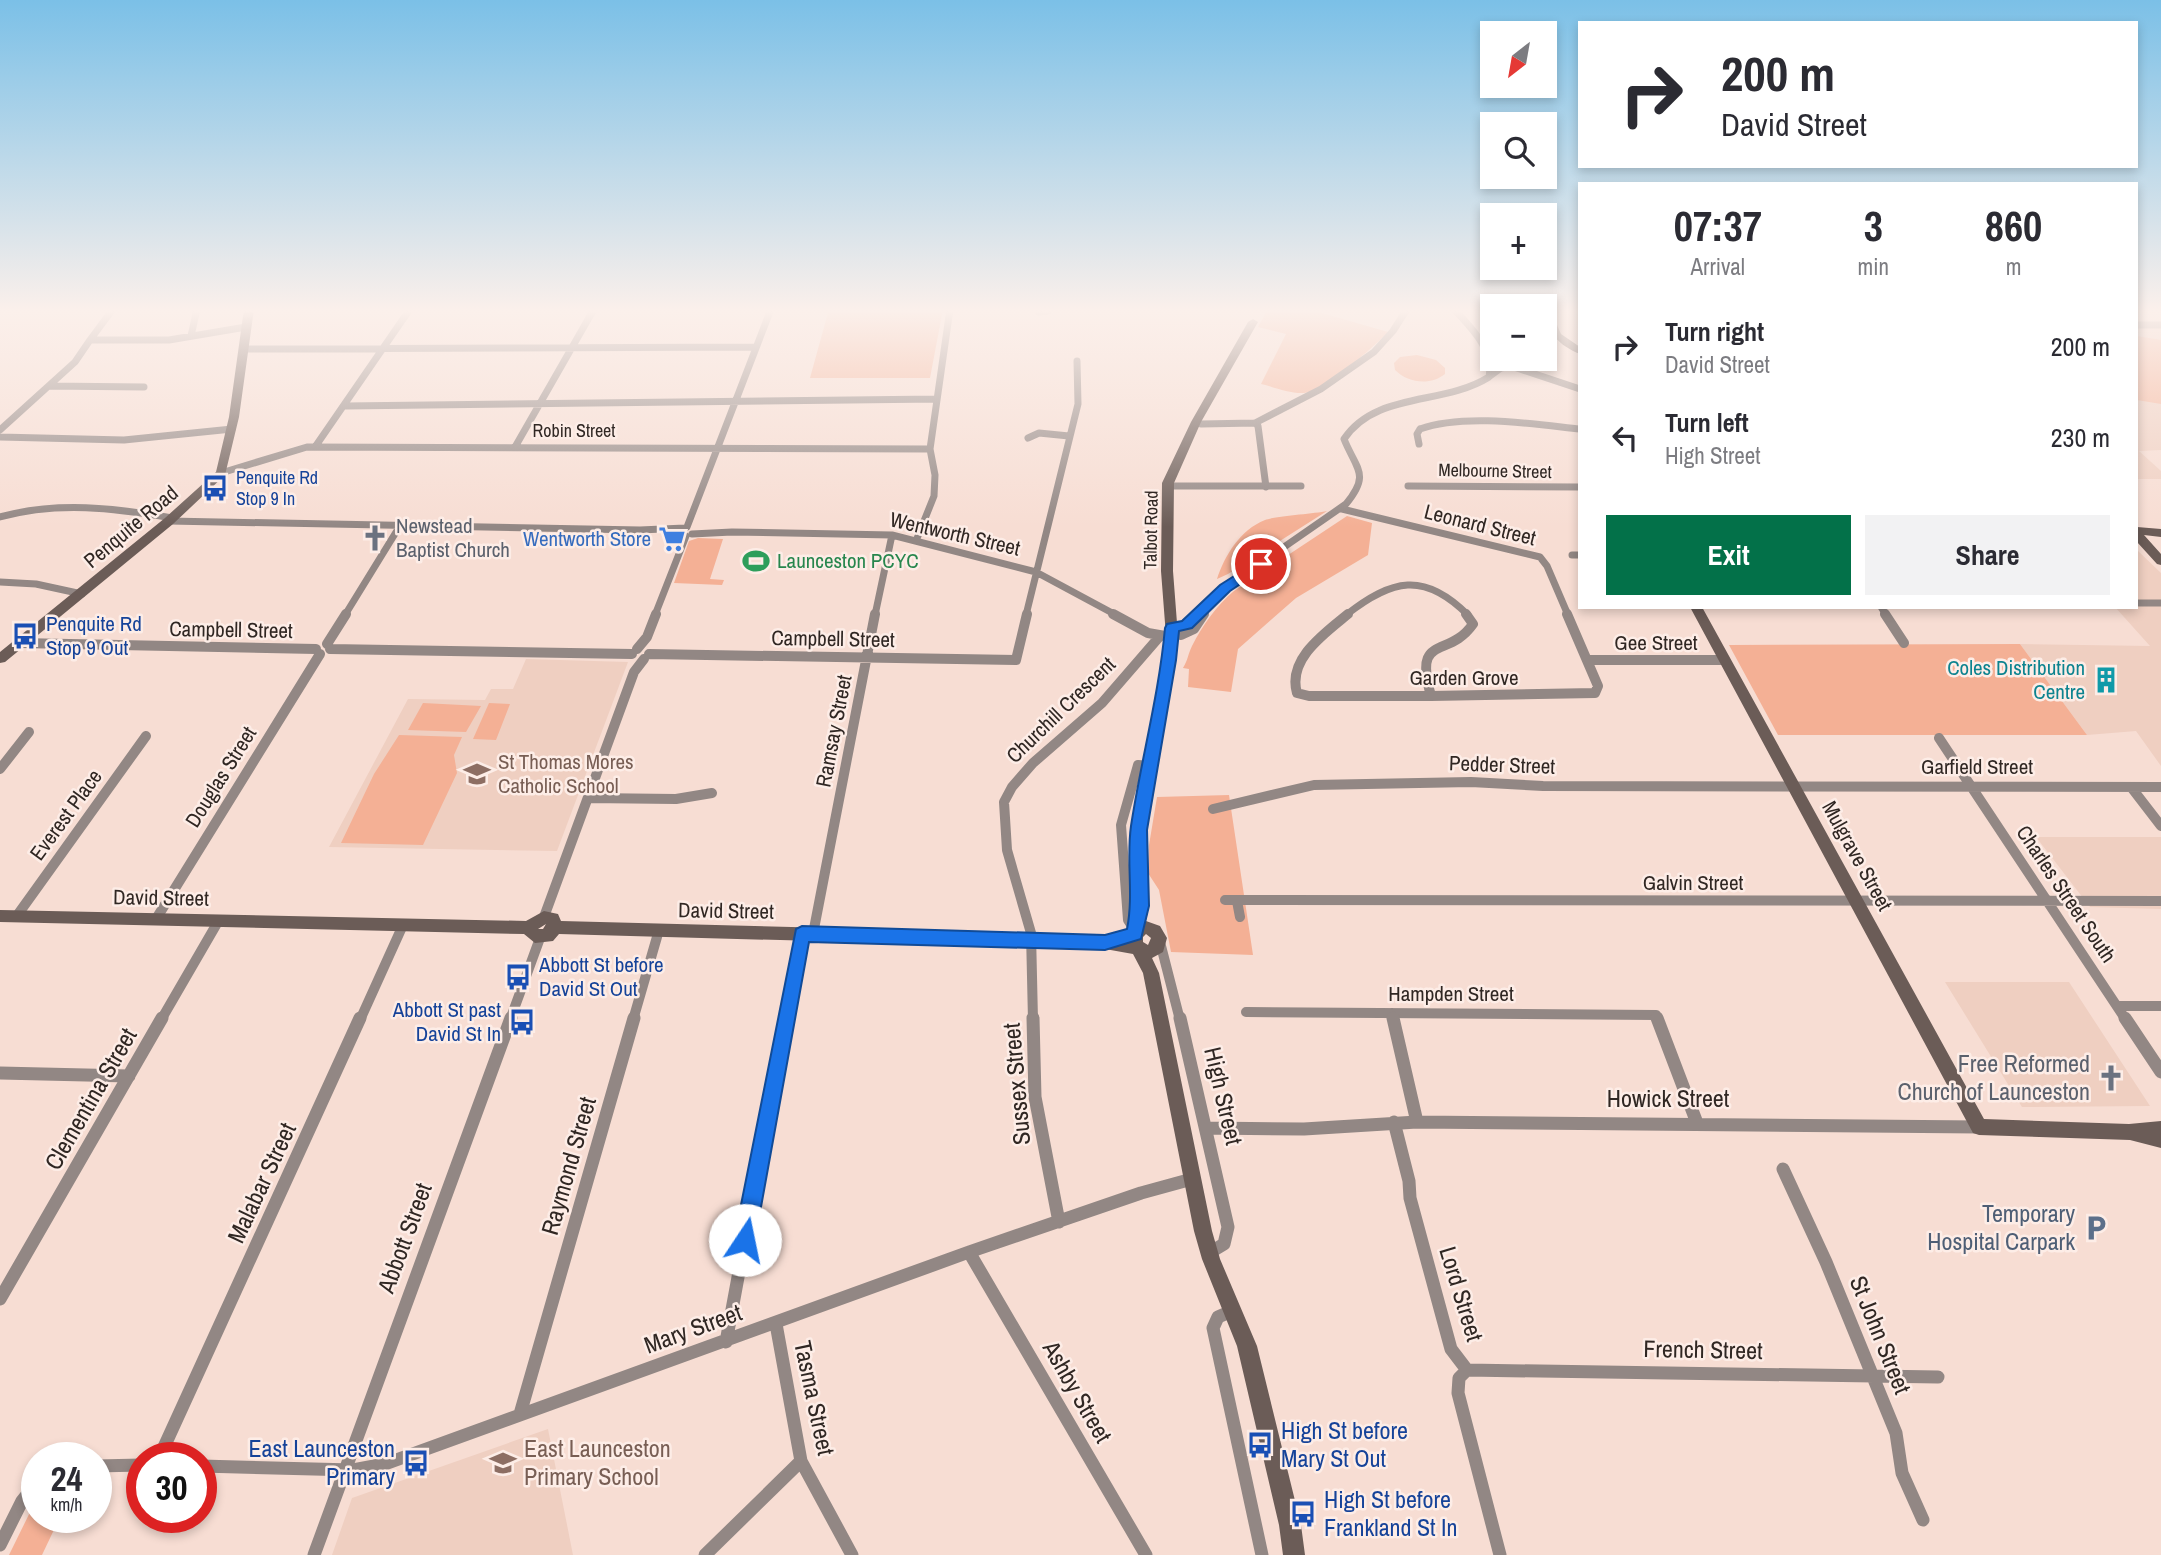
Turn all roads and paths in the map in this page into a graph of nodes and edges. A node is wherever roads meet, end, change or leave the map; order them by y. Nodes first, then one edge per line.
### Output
1 (54, 382) edge
2 (239, 382) edge
3 (361, 382) edge
4 (552, 382) edge
5 (743, 382) edge
6 (940, 382) edge
7 (1077, 382) edge
8 (1219, 382) edge
9 (1222, 382) edge
10 (1332, 382) edge
11 (1480, 382) edge
12 (1559, 382) edge
13 (49, 386) junction
14 (144, 387) dead end
15 (1578, 388) edge
16 (937, 399) junction
17 (735, 402) junction
18 (540, 403) junction
19 (345, 406) junction
20 (1255, 423) junction
21 (1200, 424) junction
22 (232, 429) junction
23 (1578, 429) edge
24 (0, 430) edge
25 (1069, 436) junction
26 (0, 437) edge
27 (1028, 438) dead end
28 (1419, 444) dead end
29 (315, 447) junction
30 (515, 447) junction
31 (718, 447) junction
32 (930, 449) junction
33 (221, 473) junction
34 (1173, 486) junction
35 (1301, 486) dead end
36 (1408, 486) dead end
37 (1266, 487) junction
38 (1578, 487) edge
39 (1342, 509) junction
40 (0, 517) edge
41 (170, 520) junction
42 (401, 524) junction
43 (689, 529) junction
44 (2161, 533) edge
45 (892, 535) junction
46 (2138, 536) edge
47 (2138, 536) edge
48 (2138, 537) edge
49 (2161, 540) edge
50 (916, 541) junction
51 (2160, 556) edge
52 (1036, 572) junction
53 (0, 582) edge
54 (82, 594) junction
55 (2138, 603) edge
56 (2161, 603) edge
57 (1697, 609) edge
58 (1882, 609) edge
59 (1136, 625) junction
60 (1173, 633) junction
61 (647, 637) junction
62 (20, 643) junction
63 (1904, 643) dead end
64 (329, 647) junction
65 (318, 651) junction
66 (634, 654) junction
67 (647, 654) junction
68 (866, 657) junction
69 (0, 659) edge
70 (1587, 660) junction
71 (1725, 660) junction
72 (634, 672) junction
73 (1431, 696) junction
74 (29, 732) dead end
75 (146, 736) dead end
76 (1938, 737) dead end
77 (0, 769) edge
78 (1971, 786) junction
79 (1793, 787) junction
80 (2131, 787) junction
81 (2161, 787) edge
82 (1138, 791) junction
83 (712, 793) dead end
84 (588, 798) junction
85 (1213, 809) dead end
86 (2161, 825) edge
87 (2161, 901) edge
88 (1856, 902) junction
89 (2048, 902) junction
90 (1140, 906) junction
91 (8, 916) edge
92 (1240, 917) dead end
93 (156, 919) junction
94 (219, 920) junction
95 (550, 922) junction
96 (403, 925) junction
97 (659, 930) junction
98 (535, 933) junction
99 (807, 934) junction
100 (1137, 939) junction
101 (1158, 940) junction
102 (1031, 941) junction
103 (1151, 973) junction
104 (2119, 1006) junction
105 (2161, 1006) edge
106 (1246, 1012) dead end
107 (1392, 1013) junction
108 (2161, 1072) edge
109 (0, 1073) edge
110 (129, 1076) junction
111 (1394, 1122) junction
112 (1417, 1122) junction
113 (1697, 1123) junction
114 (1979, 1127) junction
115 (1206, 1128) junction
116 (2161, 1129) edge
117 (2130, 1132) junction
118 (2161, 1140) edge
119 (1783, 1169) dead end
120 (1192, 1179) junction
121 (1059, 1222) junction
122 (969, 1252) junction
123 (1209, 1252) junction
124 (0, 1299) edge
125 (1234, 1310) junction
126 (776, 1324) junction
127 (726, 1342) junction
128 (1467, 1370) junction
129 (1873, 1376) junction
130 (1938, 1377) dead end
131 (520, 1414) junction
132 (166, 1442) edge
133 (801, 1461) junction
134 (217, 1466) edge
135 (344, 1470) junction
136 (21, 1503) edge
137 (1923, 1520) dead end
138 (0, 1545) edge
139 (314, 1555) edge
140 (705, 1555) edge
141 (852, 1555) edge
142 (1146, 1555) edge
143 (1262, 1555) edge
144 (1294, 1555) edge
145 (1500, 1555) edge

1 - 13 street
2 - 22 street
3 - 19 street
4 - 18 street
5 - 17 street
6 - 16 street
7 - 25 street
8 - 60 street, Talbot Road
9 - 21 street, Talbot Road
10 - 20 street
11 - 39 street
12 - 15 street
13 - 14 street
13 - 24 street
16 - 17 street
16 - 32 street
17 - 18 street
17 - 31 street
18 - 19 street
18 - 30 street
19 - 29 street
20 - 21 street
20 - 37 street
21 - 34 street, Talbot Road
22 - 26 street
22 - 33 street
23 - 28 street
25 - 27 street
25 - 52 street
29 - 30 street, Robin Street
29 - 33 street, Robin Street
30 - 31 street, Robin Street
31 - 32 street, Robin Street
31 - 43 street
32 - 50 street
33 - 41 street, Penquite Road
34 - 37 street
34 - 60 street, Talbot Road
35 - 37 street
36 - 38 street, Melbourne Street
39 - 60 street, Churchill Crescent
39 - 70 street, Leonard Street
40 - 41 street, Wentworth Street
41 - 42 street, Wentworth Street
41 - 54 street, Penquite Road
42 - 43 street, Wentworth Street
42 - 64 street
43 - 45 street, Wentworth Street
43 - 61 street
44 - 46 street
45 - 50 street, Wentworth Street
45 - 68 street, Ramsay Street
47 - 49 street
48 - 51 street
50 - 52 street, Wentworth Street
52 - 59 street, Wentworth Street
52 - 68 street, Campbell Street
53 - 54 street
54 - 62 street, Penquite Road
55 - 56 street
57 - 71 street, Mulgrave Street
58 - 63 street
59 - 60 street, Wentworth Street
59 - 60 street, Wentworth Street
60 - 82 street, High Street
60 - 102 street, Churchill Crescent
61 - 66 street
61 - 67 street
62 - 65 street, Campbell Street
62 - 69 street, Penquite Road
64 - 65 street
64 - 66 street
65 - 93 street, Douglas Street
66 - 67 street, Campbell Street
66 - 72 street
67 - 68 street, Campbell Street
67 - 72 street
68 - 99 street, Ramsay Street
70 - 71 street, Gee Street
70 - 73 street, Garden Grove
71 - 79 street, Mulgrave Street
72 - 84 street
73 - 73 street, Garden Grove
74 - 77 street
75 - 91 street, Everest Place
76 - 78 street, Charles Street South
78 - 79 street, Garfield Street
78 - 80 street, Garfield Street
78 - 89 street, Charles Street South
79 - 85 street, Pedder Street
79 - 88 street, Mulgrave Street
80 - 81 street, Garfield Street
80 - 86 street
82 - 90 street, High Street
82 - 100 street
83 - 84 street
84 - 95 street
87 - 89 street, Galvin Street
88 - 89 street, Galvin Street
88 - 92 street, Galvin Street
88 - 114 street, Mulgrave Street
89 - 104 street, Charles Street South
90 - 100 street, High Street
90 - 101 street, High Street
91 - 93 street, David Street
93 - 94 street, David Street
94 - 96 street, David Street
94 - 110 street, Clementina Street
95 - 97 street, David Street
95 - 98 street
96 - 98 street, David Street
96 - 132 street, Malabar Street
97 - 99 street, David Street
97 - 131 street, Raymond Street
98 - 135 street, Abbott Street
99 - 102 street, David Street
99 - 127 street, Ramsay Street
100 - 101 street, David Street
100 - 102 street, David Street
100 - 103 street, High Street
101 - 103 street, High Street
101 - 115 street, High Street
102 - 121 street, Sussex Street
103 - 120 street, High Street
104 - 105 street
104 - 108 street, Charles Street South
106 - 107 street, Hampden Street
107 - 112 street
107 - 113 street, Hampden Street
109 - 110 street
110 - 124 street, Clementina Street
111 - 112 street, Howick Street
111 - 115 street, Howick Street
111 - 128 street, Lord Street
112 - 113 street, Howick Street
113 - 114 street, Howick Street
114 - 117 street, Howick Street
115 - 123 street, High Street
116 - 117 street, Howick Street
117 - 118 street, Howick Street
119 - 129 street, St John Street
120 - 121 street, Mary Street
120 - 123 street, High Street
121 - 122 street, Mary Street
122 - 126 street, Mary Street
122 - 142 street, Ashby Street
123 - 125 street, High Street
125 - 143 street
125 - 144 street, High Street
126 - 127 street, Mary Street
126 - 133 street, Tasma Street
127 - 131 street, Mary Street
128 - 129 street, French Street
128 - 145 street, Lord Street
129 - 130 street, French Street
129 - 137 street, St John Street
131 - 135 street, Mary Street
133 - 140 street
133 - 141 street, Tasma Street
134 - 135 street, Mary Street
135 - 139 street, Abbott Street
136 - 138 street

